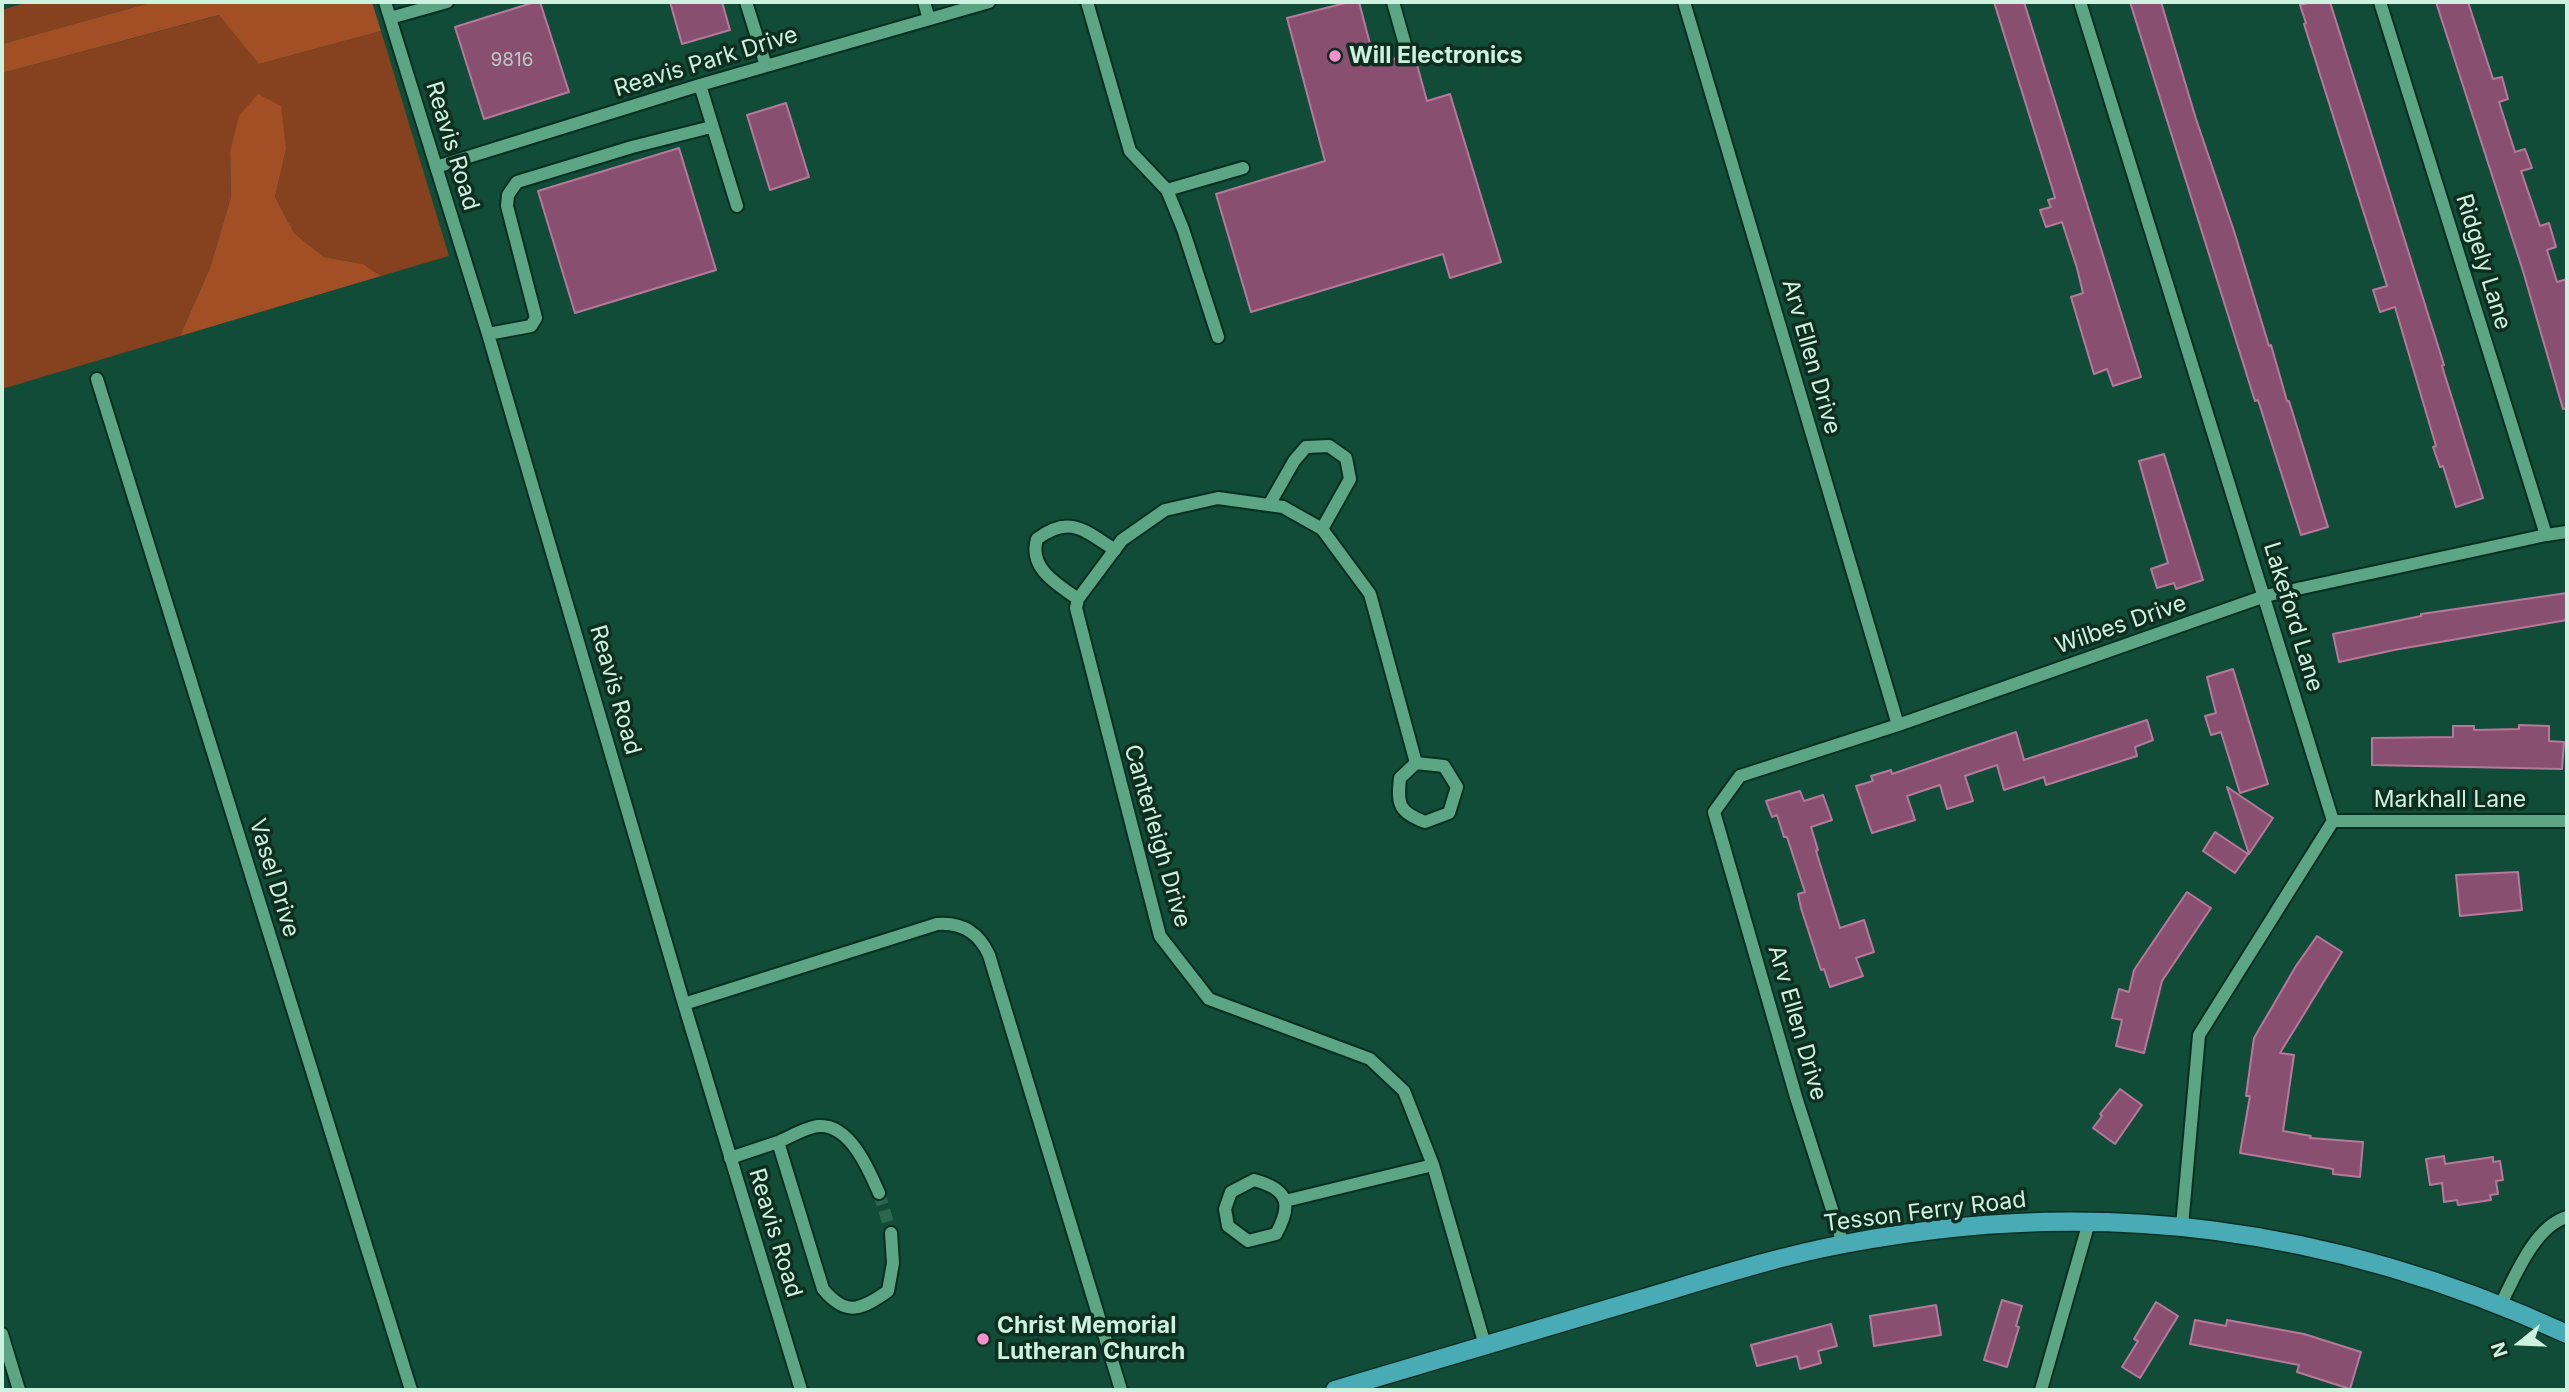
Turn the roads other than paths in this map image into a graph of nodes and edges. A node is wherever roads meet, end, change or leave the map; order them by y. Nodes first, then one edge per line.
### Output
1 (385, 2) edge
2 (447, 2) edge
3 (746, 2) edge
4 (924, 2) edge
5 (989, 2) edge
6 (1087, 2) edge
7 (1393, 2) edge
8 (1684, 2) edge
9 (2080, 2) edge
10 (2380, 2) edge
11 (390, 18) junction
12 (929, 19) junction
13 (1406, 48) dead end
14 (766, 66) junction
15 (700, 85) junction
16 (711, 127) junction
17 (436, 166) junction
18 (1243, 168) dead end
19 (1167, 190) junction
20 (737, 206) dead end
21 (488, 334) junction
22 (1218, 337) dead end
23 (97, 379) dead end
24 (1269, 505) junction
25 (1322, 529) junction
26 (2567, 532) edge
27 (2546, 535) junction
28 (1115, 550) junction
29 (2265, 597) junction
30 (1077, 603) junction
31 (1898, 725) junction
32 (1416, 763) junction
33 (1714, 812) joint
34 (2333, 821) junction
35 (2567, 821) edge
36 (684, 1004) junction
37 (778, 1142) junction
38 (730, 1158) junction
39 (1433, 1165) junction
40 (879, 1193) tunnel mouth
41 (1285, 1201) junction
42 (2567, 1217) edge
43 (2090, 1222) junction
44 (2182, 1226) junction
45 (891, 1233) tunnel mouth
46 (1843, 1244) junction
47 (2501, 1304) junction
48 (2, 1334) edge
49 (2567, 1334) edge
50 (1485, 1345) junction
51 (19, 1390) edge
52 (411, 1390) edge
53 (801, 1390) edge
54 (1121, 1390) edge
55 (1335, 1390) edge
56 (2041, 1390) edge

1 - 11 street, Reavis Road
2 - 11 street
3 - 14 street
4 - 12 street
5 - 12 street, Reavis Park Drive
6 - 19 street
7 - 13 street
8 - 31 street, Arv Ellen Drive
9 - 29 street, Lakeford Lane
10 - 27 street, Ridgely Lane
11 - 17 street, Reavis Road
12 - 14 street, Reavis Park Drive
14 - 15 street, Reavis Park Drive
15 - 16 street
15 - 17 street, Reavis Park Drive
16 - 20 street
16 - 21 street
17 - 21 street, Reavis Road
18 - 19 street
19 - 22 street
21 - 36 street, Reavis Road
23 - 52 street, Vasel Drive
24 - 25 street
24 - 25 street
24 - 28 street
25 - 32 street
26 - 27 street, Wilbes Drive
27 - 29 street, Wilbes Drive
28 - 30 street
28 - 30 street
29 - 31 street, Wilbes Drive
29 - 34 street, Lakeford Lane
30 - 39 street, Canterleigh Drive
31 - 33 street, Wilbes Drive
32 - 32 street
33 - 46 street, Arv Ellen Drive
34 - 35 street, Markhall Lane
34 - 44 street
36 - 38 street, Reavis Road
36 - 54 street
37 - 38 street
37 - 40 street
37 - 45 street
38 - 53 street, Reavis Road
39 - 41 street
39 - 50 street, Canterleigh Drive
41 - 41 street
42 - 47 street
43 - 44 main road, Tesson Ferry Road
43 - 46 main road, Tesson Ferry Road
43 - 56 street
44 - 47 main road, Tesson Ferry Road
46 - 50 main road, Tesson Ferry Road
47 - 49 main road, Tesson Ferry Road
48 - 51 street
50 - 55 main road, Tesson Ferry Road

